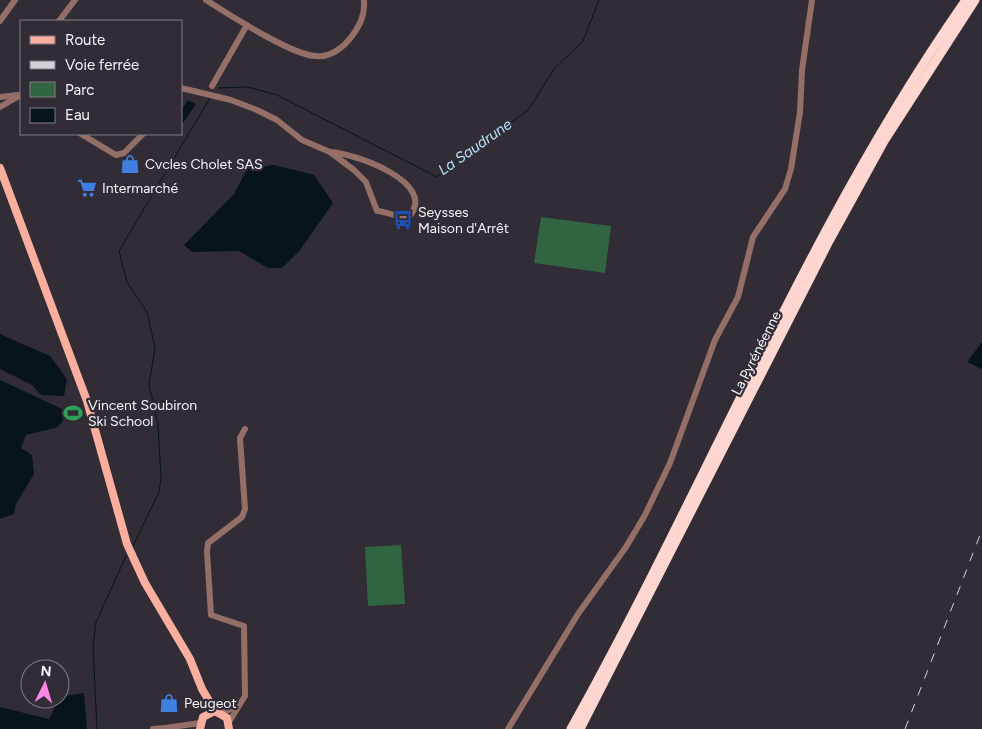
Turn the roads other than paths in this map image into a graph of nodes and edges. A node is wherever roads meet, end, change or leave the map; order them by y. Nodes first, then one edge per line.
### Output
1 (14, 0) edge
2 (74, 0) edge
3 (206, 0) edge
4 (812, 0) edge
5 (966, 0) edge
6 (975, 0) edge
7 (364, 1) edge
8 (60, 20) edge
9 (0, 21) edge
10 (248, 25) junction
11 (212, 86) dead end
12 (182, 88) edge
13 (20, 95) edge
14 (20, 96) edge
15 (0, 97) edge
16 (0, 107) edge
17 (83, 135) edge
18 (142, 135) edge
19 (330, 152) junction
20 (0, 168) edge
21 (245, 429) dead end
22 (202, 690) junction
23 (239, 706) junction
24 (218, 712) junction
25 (206, 714) junction
26 (229, 725) edge
27 (200, 726) edge
28 (153, 729) edge
29 (166, 729) edge
30 (508, 729) edge
31 (572, 729) edge
32 (580, 729) edge

1 - 9 street
2 - 8 street
3 - 10 street
4 - 30 street
5 - 31 highway, La Pyrénéenne
6 - 32 highway, La Pyrénéenne
7 - 10 street
10 - 11 street
12 - 19 street
13 - 15 street
14 - 16 street
17 - 18 street
19 - 19 street
20 - 22 main road
21 - 23 street
22 - 24 main road
22 - 25 main road
23 - 24 street
23 - 26 street
24 - 25 main road
24 - 26 main road
25 - 27 main road
27 - 29 street
28 - 29 street

